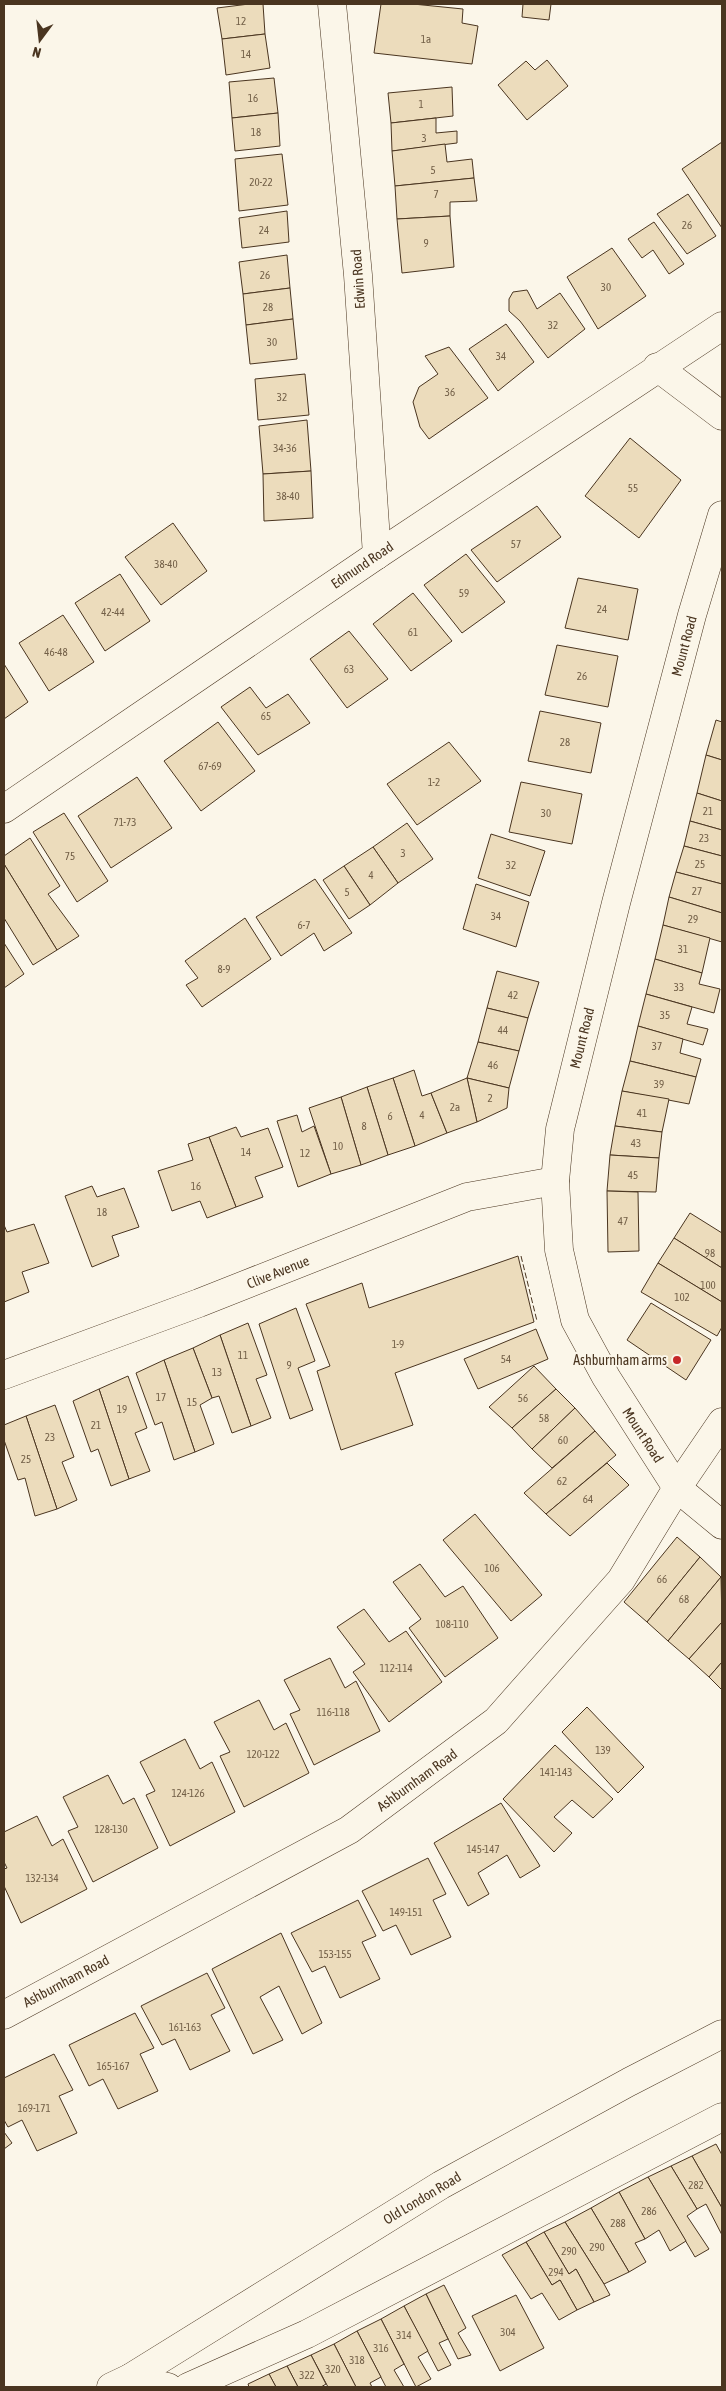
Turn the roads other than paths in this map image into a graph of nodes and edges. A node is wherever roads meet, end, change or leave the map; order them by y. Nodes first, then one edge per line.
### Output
1 (332, 4) edge
2 (722, 326) edge
3 (657, 367) junction
4 (722, 416) edge
5 (722, 515) edge
6 (377, 555) junction
7 (4, 809) edge
8 (555, 1181) junction
9 (4, 1375) edge
10 (722, 1422) edge
11 (677, 1488) junction
12 (722, 1525) edge
13 (4, 2014) edge
14 (722, 2034) edge
15 (722, 2117) edge
16 (121, 2383) edge
17 (168, 2387) edge
18 (188, 2387) edge

1 - 6 main road, Edwin Road
2 - 3 main road, Edmund Road
3 - 4 main road
3 - 6 main road, Edmund Road
5 - 8 main road, Mount Road
6 - 7 main road, Edmund Road
8 - 9 main road, Clive Avenue
8 - 11 main road, Mount Road
10 - 11 main road, Ashburnham Road
11 - 12 main road, Mount Road
11 - 13 main road, Ashburnham Road
14 - 16 main road, Old London Road
15 - 18 main road
16 - 17 main road, Old London Road

